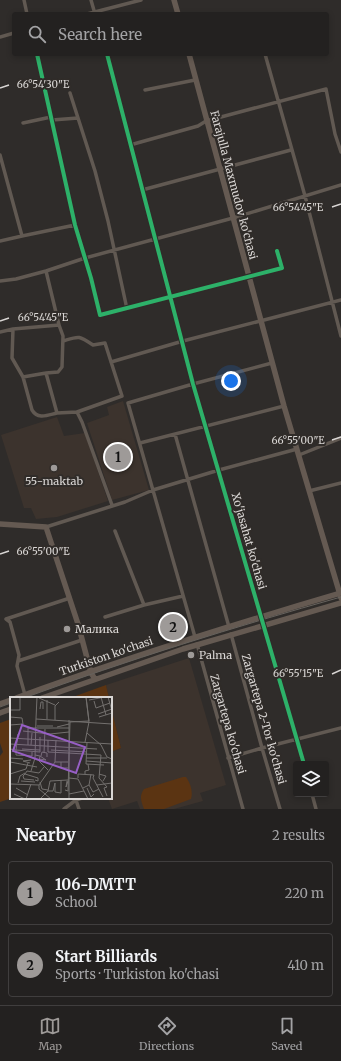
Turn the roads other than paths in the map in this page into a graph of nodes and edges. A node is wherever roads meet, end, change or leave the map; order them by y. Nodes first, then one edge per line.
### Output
1 (24, 0) edge
2 (91, 0) edge
3 (141, 0) edge
4 (174, 0) edge
5 (27, 12) edge
6 (95, 12) edge
7 (99, 12) edge
8 (177, 12) edge
9 (12, 34) edge
10 (0, 37) edge
11 (37, 56) edge
12 (108, 56) edge
13 (189, 56) edge
14 (266, 56) edge
15 (195, 80) junction
16 (145, 90) dead end
17 (70, 93) dead end
18 (278, 102) junction
19 (78, 118) junction
20 (52, 119) junction
21 (206, 121) junction
22 (23, 123) dead end
23 (130, 145) junction
24 (291, 150) junction
25 (341, 152) edge
26 (0, 156) edge
27 (219, 169) junction
28 (341, 185) edge
29 (142, 190) junction
30 (304, 196) junction
31 (233, 218) junction
32 (75, 225) junction
33 (22, 236) junction
34 (155, 239) junction
35 (0, 241) edge
36 (114, 250) junction
37 (277, 251) dead end
38 (85, 258) junction
39 (46, 271) junction
40 (249, 278) junction
41 (0, 281) edge
42 (171, 298) junction
43 (341, 300) edge
44 (332, 303) junction
45 (127, 309) junction
46 (261, 321) junction
47 (59, 325) junction
48 (13, 329) junction
49 (0, 332) edge
50 (341, 336) edge
51 (63, 341) junction
52 (183, 341) junction
53 (111, 362) junction
54 (272, 363) junction
55 (46, 373) junction
56 (23, 377) junction
57 (193, 384) junction
58 (284, 406) junction
59 (77, 412) junction
60 (57, 413) junction
61 (206, 426) junction
62 (175, 434) junction
63 (341, 438) edge
64 (140, 443) junction
65 (298, 452) junction
66 (219, 470) junction
67 (187, 480) junction
68 (341, 483) edge
69 (153, 490) junction
70 (309, 491) junction
71 (112, 505) junction
72 (0, 524) edge
73 (46, 527) junction
74 (115, 531) dead end
75 (341, 594) edge
76 (183, 596) junction
77 (70, 598) junction
78 (341, 603) edge
79 (144, 605) junction
80 (106, 617) dead end
81 (261, 617) junction
82 (263, 625) junction
83 (228, 627) junction
84 (231, 634) junction
85 (195, 637) junction
86 (82, 640) junction
87 (197, 644) junction
88 (18, 662) junction
89 (91, 671) junction
90 (95, 679) junction
91 (25, 695) junction
92 (19, 697) edge
93 (45, 697) edge
94 (10, 700) edge
95 (0, 704) edge
96 (10, 709) edge
97 (0, 713) edge
98 (341, 728) edge
99 (297, 740) junction
100 (262, 748) junction
101 (228, 758) junction
102 (303, 761) edge
103 (313, 797) edge
104 (79, 799) edge
105 (76, 800) junction
106 (64, 809) edge
107 (79, 809) edge
108 (243, 809) edge
109 (280, 809) edge
110 (316, 809) edge

1 - 5 street
2 - 6 street
3 - 7 street
4 - 8 main road
9 - 10 street
11 - 20 street
12 - 23 street, Xo'jasahat ko'chasi
13 - 15 main road, Farajulla Maxmudov ko'chasi
14 - 18 street
15 - 16 street
15 - 21 main road, Farajulla Maxmudov ko'chasi
17 - 19 street
18 - 21 street
18 - 24 street
18 - 25 street
19 - 20 street
19 - 36 street
20 - 22 street
20 - 32 street
21 - 23 street
21 - 27 main road, Farajulla Maxmudov ko'chasi
23 - 29 street, Xo'jasahat ko'chasi
24 - 27 street
24 - 30 street
26 - 33 street
27 - 29 street
27 - 31 main road, Farajulla Maxmudov ko'chasi
28 - 30 street
29 - 34 street, Xo'jasahat ko'chasi
30 - 31 street
30 - 44 street
31 - 34 street
31 - 40 main road, Farajulla Maxmudov ko'chasi
32 - 33 street
32 - 38 street
33 - 35 street
34 - 36 street
34 - 42 street, Xo'jasahat ko'chasi
36 - 38 street
36 - 45 street
37 - 40 street
38 - 39 street
38 - 45 street
39 - 41 street
39 - 47 street
40 - 42 street
40 - 46 main road, Farajulla Maxmudov ko'chasi
42 - 45 street
42 - 52 street, Xo'jasahat ko'chasi
43 - 44 street
44 - 46 street
44 - 50 street
46 - 52 street
46 - 54 main road, Farajulla Maxmudov ko'chasi
47 - 48 street
47 - 51 street
48 - 49 street
48 - 56 street
51 - 53 street
51 - 55 street
52 - 53 street
52 - 57 street, Xo'jasahat ko'chasi
53 - 59 street
54 - 57 street
54 - 58 main road, Farajulla Maxmudov ko'chasi
55 - 56 street
55 - 60 street
56 - 60 street
57 - 61 street, Xo'jasahat ko'chasi
57 - 64 street
58 - 61 street
58 - 65 main road, Farajulla Maxmudov ko'chasi
59 - 60 street
59 - 71 street
61 - 62 street
61 - 66 street, Xo'jasahat ko'chasi
62 - 64 street
62 - 67 street
63 - 65 street
64 - 69 street
65 - 66 street
65 - 70 main road, Farajulla Maxmudov ko'chasi
66 - 67 street
66 - 81 street, Xo'jasahat ko'chasi
67 - 69 street
67 - 83 street
68 - 70 street
69 - 71 street
69 - 76 street
70 - 75 main road, Farajulla Maxmudov ko'chasi
71 - 73 street
72 - 73 main road
73 - 77 main road
74 - 79 street
75 - 81 main road, Turkiston ko'chasi
76 - 79 street
76 - 85 street
77 - 86 main road
77 - 88 street
78 - 82 main road, Turkiston ko'chasi
79 - 80 street
81 - 82 street, Xo'jasahat ko'chasi
81 - 83 main road, Turkiston ko'chasi
82 - 84 main road, Turkiston ko'chasi
82 - 99 street, Xo'jasahat ko'chasi
83 - 85 main road, Turkiston ko'chasi
84 - 87 main road, Turkiston ko'chasi
84 - 100 street, Zargartepa 2-Tor ko'chasi
85 - 89 main road, Turkiston ko'chasi
86 - 88 street
86 - 89 main road
87 - 90 main road, Turkiston ko'chasi
87 - 101 street, Zargartepa ko'chasi
88 - 91 street
89 - 90 main road
89 - 91 main road, Turkiston ko'chasi
90 - 93 main road, Turkiston ko'chasi
91 - 92 main road, Turkiston ko'chasi
94 - 95 main road
96 - 97 main road
98 - 99 street
99 - 100 street
99 - 102 street, Xo'jasahat ko'chasi
100 - 101 street
100 - 109 street, Zargartepa 2-Tor ko'chasi
101 - 108 street, Zargartepa ko'chasi
103 - 110 street
104 - 105 street
105 - 106 street
105 - 107 street

